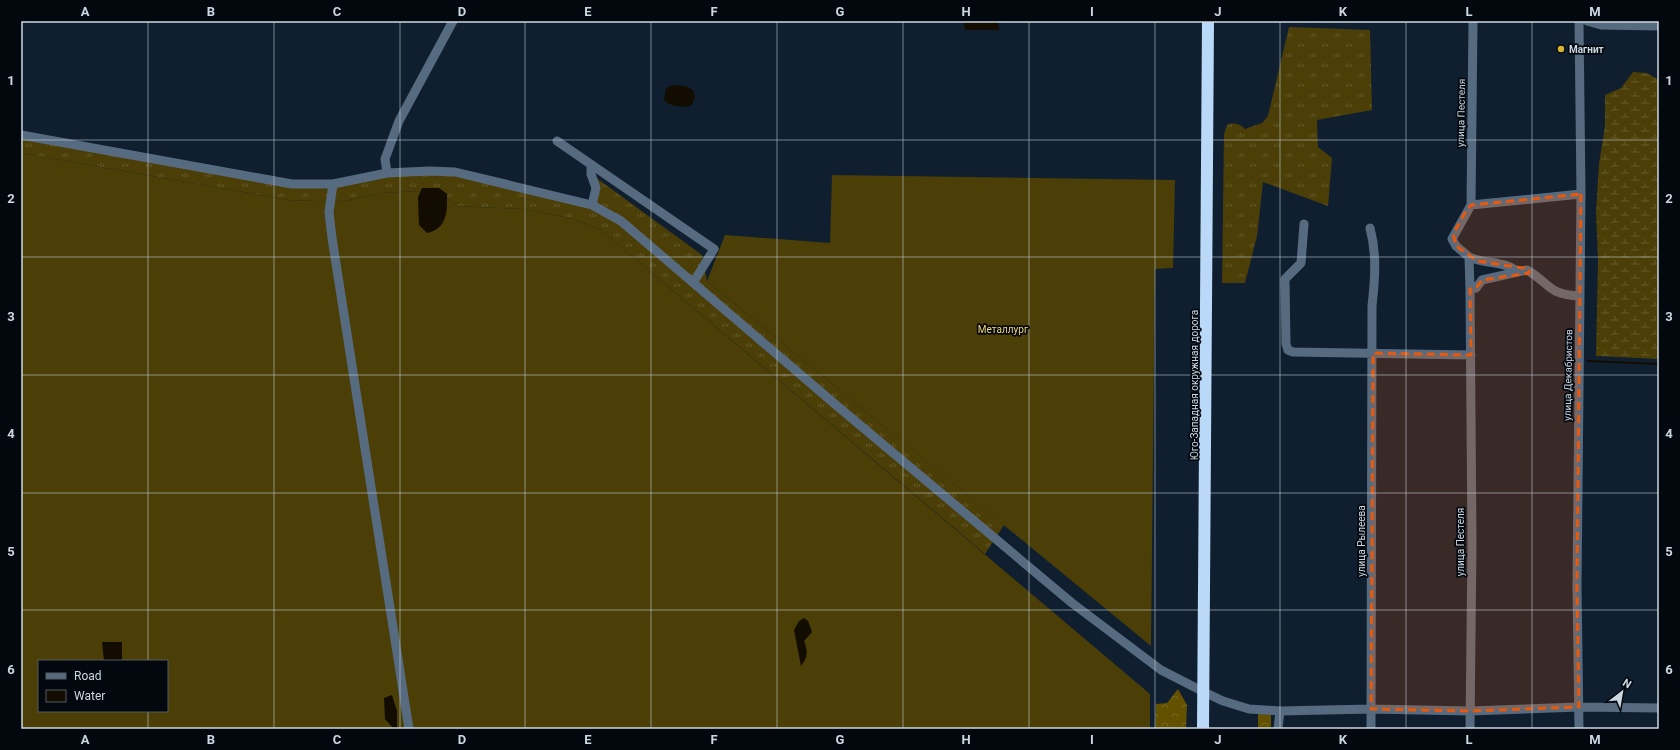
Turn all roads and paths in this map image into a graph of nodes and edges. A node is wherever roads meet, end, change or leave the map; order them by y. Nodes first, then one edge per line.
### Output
1 (453, 21) edge
2 (1208, 21) edge
3 (1473, 21) edge
4 (1579, 21) edge
5 (1587, 21) edge
6 (1659, 26) edge
7 (21, 135) edge
8 (557, 141) dead end
9 (591, 165) junction
10 (387, 174) junction
11 (333, 184) junction
12 (1581, 194) junction
13 (592, 205) junction
14 (1471, 205) junction
15 (1304, 224) dead end
16 (1370, 228) dead end
17 (1469, 257) junction
18 (1517, 272) junction
19 (692, 283) junction
20 (1470, 289) junction
21 (1580, 296) junction
22 (1373, 353) junction
23 (1471, 354) junction
24 (1204, 692) junction
25 (1580, 707) junction
26 (1659, 708) edge
27 (1371, 709) junction
28 (1280, 710) junction
29 (1470, 711) junction
30 (409, 729) edge
31 (1203, 729) edge
32 (1278, 729) edge
33 (1371, 729) edge
34 (1470, 729) edge
35 (1579, 729) edge

1 - 10 street
2 - 24 highway, Юго-Западная окружная дорога
3 - 14 street, улица Пестеля
4 - 12 street, улица Декабристов
5 - 6 street
7 - 11 street
8 - 9 street
9 - 13 street
9 - 19 street
10 - 11 street
10 - 13 street
11 - 30 street
12 - 14 street
12 - 21 street, улица Декабристов
13 - 19 street
14 - 17 street
15 - 22 street
16 - 22 street, улица Рылеева
17 - 18 street
17 - 20 street, улица Пестеля
18 - 20 street
18 - 21 street
19 - 24 street
20 - 23 street, улица Пестеля
21 - 25 street, улица Декабристов
22 - 23 street
22 - 27 street, улица Рылеева
23 - 29 street, улица Пестеля
24 - 28 street
24 - 31 highway, Юго-Западная окружная дорога
25 - 26 street
25 - 29 street
25 - 35 street, улица Декабристов
27 - 28 street
27 - 29 street
27 - 33 street, улица Рылеева
28 - 32 street
29 - 34 street, улица Пестеля

